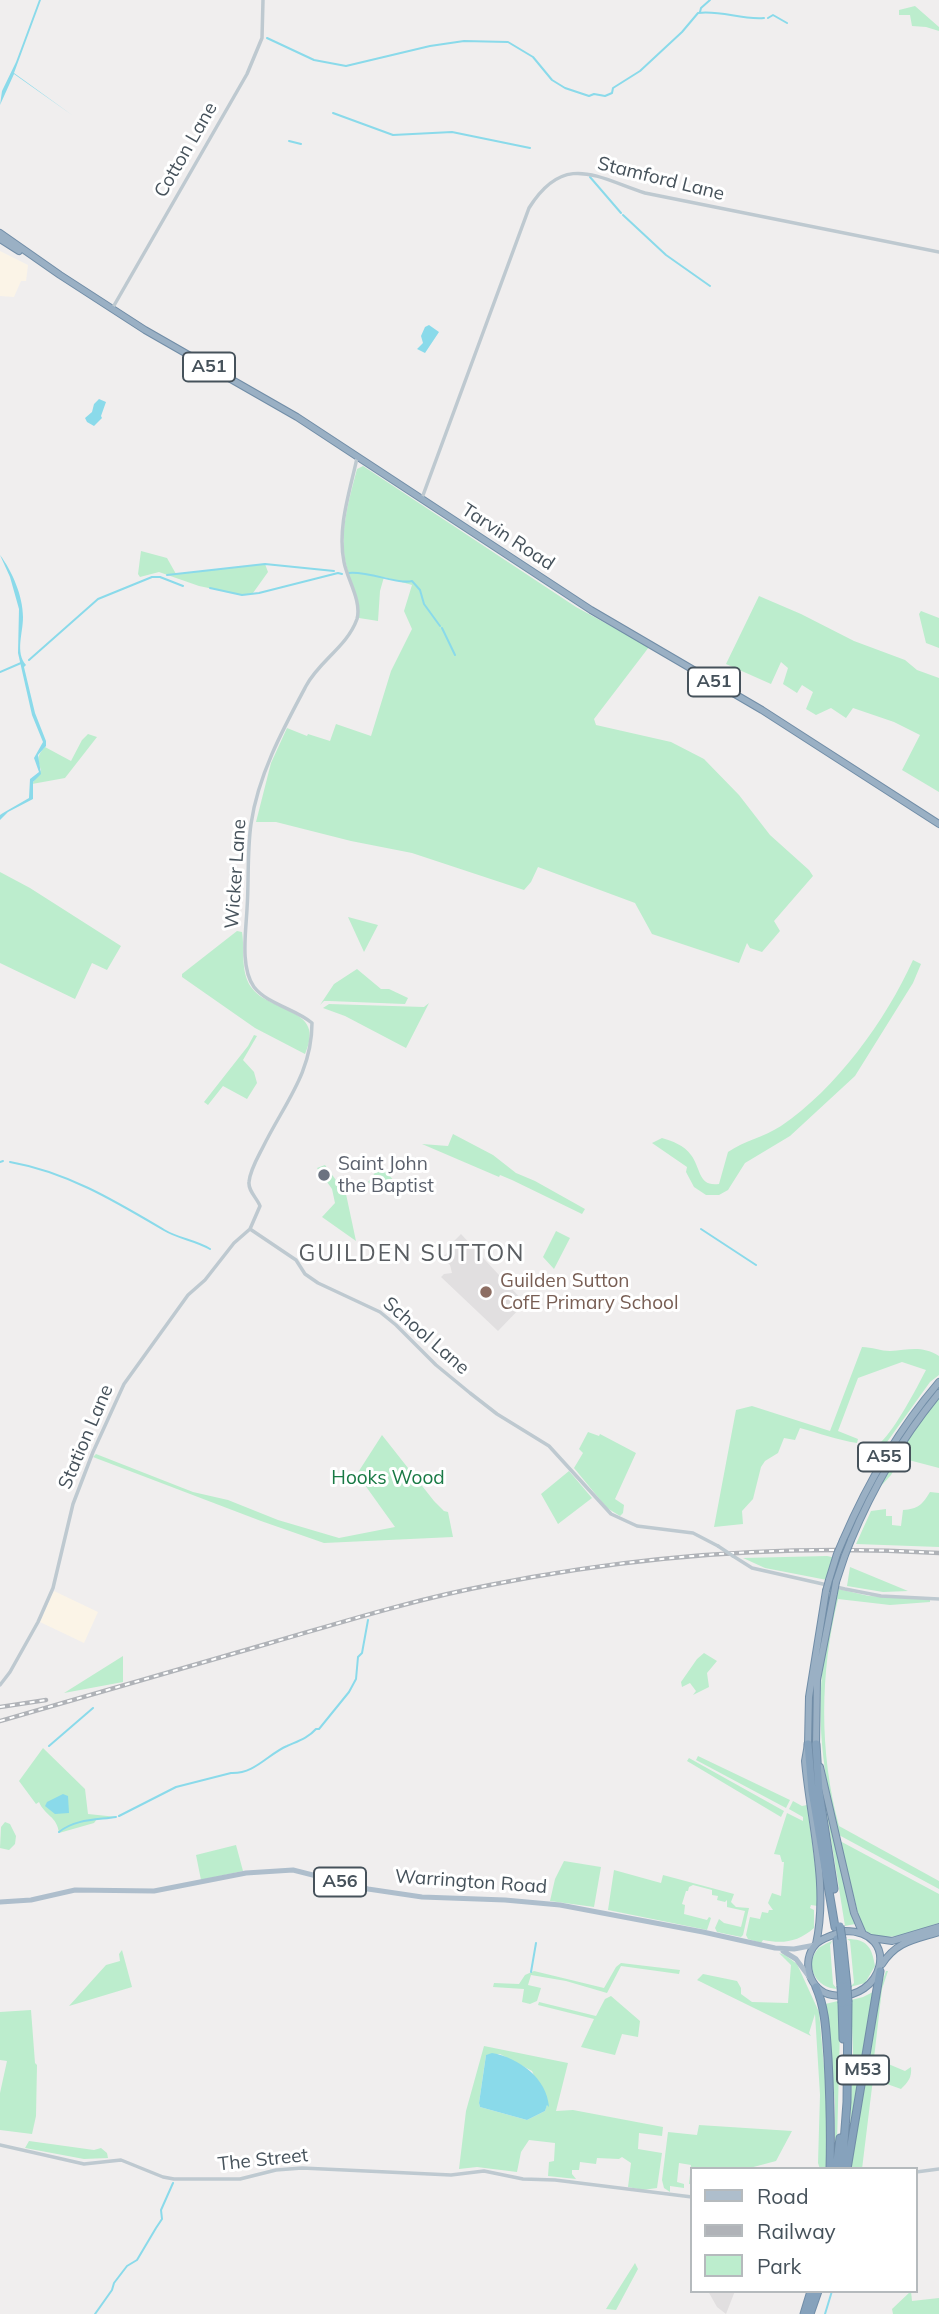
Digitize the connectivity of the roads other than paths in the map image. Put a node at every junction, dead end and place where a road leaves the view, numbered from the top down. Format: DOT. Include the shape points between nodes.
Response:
graph roads {
  1 [pos="263,0"];
  2 [pos="0,233"];
  3 [pos="0,239"];
  4 [pos="939,252"];
  5 [pos="60,275"];
  6 [pos="112,309"];
  7 [pos="357,458"];
  8 [pos="421,500"];
  9 [pos="939,824"];
  10 [pos="250,1228"];
  11 [pos="939,1382"];
  12 [pos="939,1393"];
  13 [pos="841,1554"];
  14 [pos="939,1599"];
  15 [pos="0,1685"];
  16 [pos="812,1744"];
  17 [pos="0,1902"];
  18 [pos="939,1927"];
  19 [pos="939,1932"];
  20 [pos="864,1935"];
  21 [pos="815,1945"];
  22 [pos="775,1948"];
  23 [pos="881,1968"];
  24 [pos="815,1985"];
  25 [pos="845,2003"];
  26 [pos="0,2145"];
  27 [pos="830,2167"];
  28 [pos="836,2167"];
  29 [pos="844,2167"];
  30 [pos="844,2167"];
  31 [pos="939,2169"];
  32 [pos="918,2172"];
  33 [pos="690,2197"];
  34 [pos="810,2293"];
  35 [pos="817,2293"];
  36 [pos="804,2314"];
  37 [pos="810,2314"];
  1 -- 6 [label="street, Cotton Lane" via="262,38 247,74"];
  2 -- 5 [label="highway, Tarvin Road / A51"];
  3 -- 5 [label="highway, Tarvin Road / A51"];
  4 -- 8 [label="street, Stamford Lane" via="645,193 600,176 559,177 529,208"];
  5 -- 6 [label="highway, Tarvin Road / A51"];
  6 -- 7 [label="highway, Tarvin Road / A51" via="297,417"];
  7 -- 8 [label="highway, Tarvin Road / A51"];
  7 -- 10 [label="street, Wicker Lane" via="342,533 344,563 358,617 336,652 306,684 269,760 251,821 248,972 256,990 312,1023 312,1034 306,1067 251,1176 249,1185 260,1206"];
  8 -- 9 [label="highway, Tarvin Road / A51"];
  10 -- 14 [label="street, School Lane, bridge" via="296,1260 318,1283 380,1312 470,1393 549,1446 601,1505 628,1524 693,1533 752,1567 796,1578 874,1595"];
  10 -- 15 [label="street, Station Lane" via="188,1295 124,1384 73,1504 53,1588"];
  11 -- 13 [label="highway, A55, bridge" via="887,1451 843,1540"];
  12 -- 13 [label="highway, A55, bridge" via="896,1450"];
  13 -- 16 [label="highway, A55, bridge" via="809,1697"];
  16 -- 20 [label="highway" via="854,1913"];
  16 -- 21 [label="highway" via="806,1771 819,1899"];
  16 -- 25 [label="highway, M53, bridge" via="812,1791 837,1926"];
  17 -- 22 [label="main road, Warrington Road / A56" via="75,1890 154,1891 246,1873 293,1870 413,1896 560,1905"];
  18 -- 20 [label="highway" via="888,1941"];
  19 -- 23 [label="highway" via="898,1946"];
  20 -- 21 [label="highway" via="845,1931"];
  20 -- 23 [label="highway" via="879,1948"];
  21 -- 22 [label="main road, Warrington Road / A56"];
  21 -- 24 [label="highway" via="808,1966"];
  22 -- 24 [label="main road, A56" via="796,1959"];
  23 -- 24 [label="highway" via="869,1985 852,1993 824,1993"];
  23 -- 29 [label="highway, M53"];
  24 -- 27 [label="highway, M53" via="825,2019"];
  25 -- 28 [label="highway, M53"];
  25 -- 30 [label="highway, M53"];
  26 -- 33 [label="street, The Street" via="84,2164 121,2160 174,2179 240,2179 302,2168 451,2175 484,2172"];
  31 -- 32 [label="street"];
  34 -- 36 [label="highway"];
  35 -- 37 [label="highway"];
}
